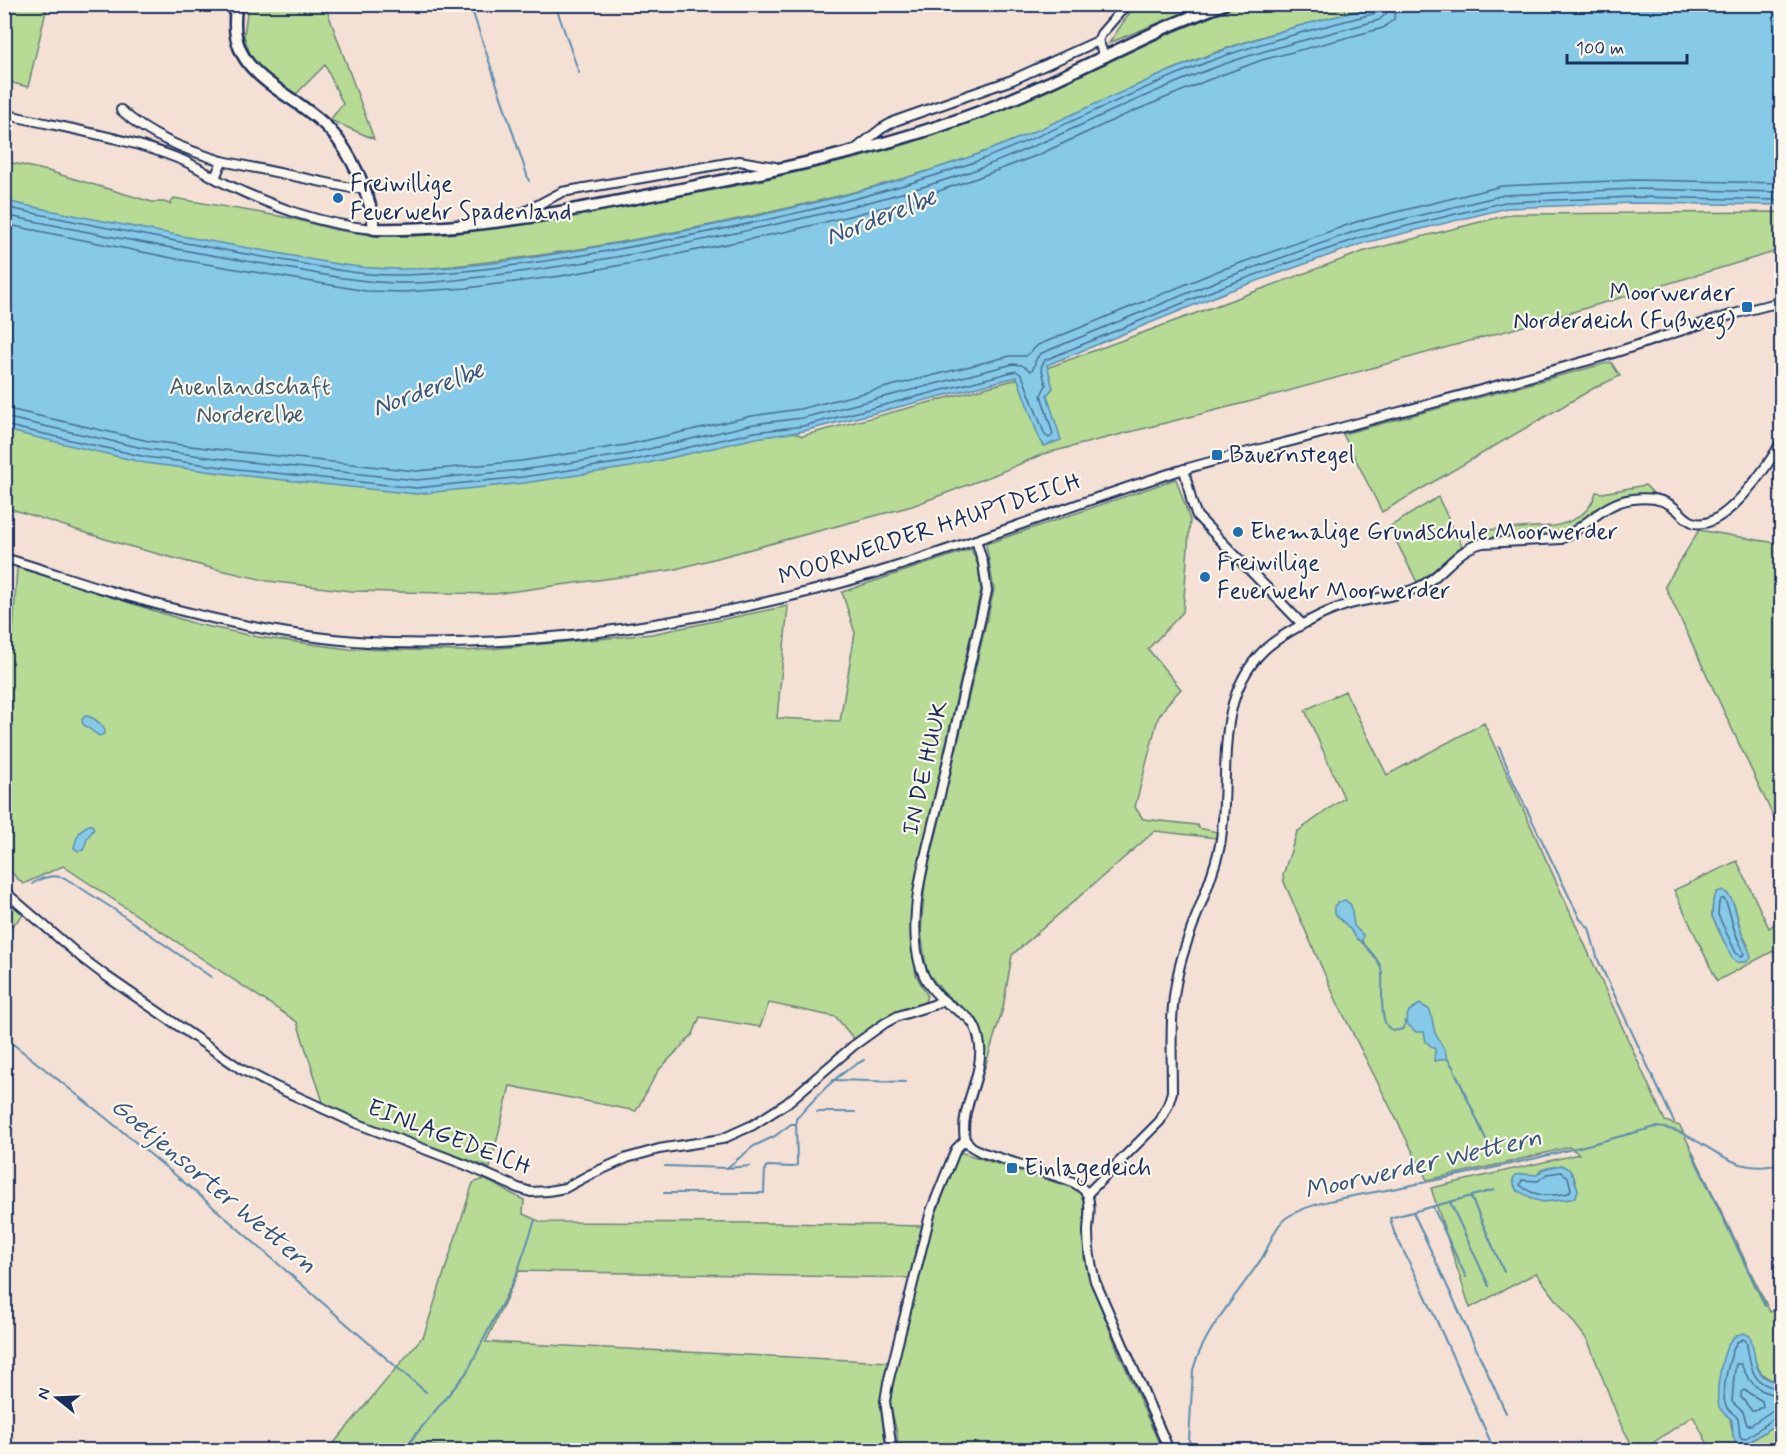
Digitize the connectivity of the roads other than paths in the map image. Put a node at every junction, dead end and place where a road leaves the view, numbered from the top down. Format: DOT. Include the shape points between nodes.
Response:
graph roads {
  1 [pos="237,4"];
  2 [pos="1126,4"];
  3 [pos="1224,4"];
  4 [pos="1098,41"];
  5 [pos="1105,57"];
  6 [pos="121,110"];
  7 [pos="4,114"];
  8 [pos="851,153"];
  9 [pos="222,161"];
  10 [pos="780,168"];
  11 [pos="215,178"];
  12 [pos="363,188"];
  13 [pos="505,221"];
  14 [pos="374,229"];
  15 [pos="1782,302"];
  16 [pos="1782,441"];
  17 [pos="1184,469"];
  18 [pos="976,540"];
  19 [pos="4,558"];
  20 [pos="1302,624"];
  21 [pos="4,891"];
  22 [pos="942,1000"];
  23 [pos="965,1140"];
  24 [pos="1086,1194"];
  25 [pos="892,1450"];
  26 [pos="1169,1450"];
  1 -- 12 [label="street" via="235,32 248,64 329,128 350,158"];
  2 -- 4 [label="street"];
  3 -- 5 [label="street"];
  4 -- 5 [label="street"];
  4 -- 8 [label="street" via="1012,80 895,121"];
  5 -- 8 [label="street" via="996,105"];
  6 -- 9 [label="street" via="155,135"];
  7 -- 11 [label="street" via="137,144 184,161"];
  8 -- 10 [label="street"];
  9 -- 11 [label="street"];
  9 -- 12 [label="street"];
  10 -- 13 [label="street"];
  10 -- 13 [label="street" via="739,161 562,192"];
  11 -- 14 [label="street" via="255,198 319,221"];
  12 -- 14 [label="street"];
  13 -- 14 [label="street" via="411,230"];
  15 -- 17 [label="street, MOORWERDER HAUPTDEICH" via="1729,315 1586,362"];
  16 -- 20 [label="street" via="1749,489 1713,520 1694,523 1662,501 1633,499 1614,503 1561,538 1473,545 1420,587 1338,608"];
  17 -- 18 [label="street, MOORWERDER HAUPTDEICH"];
  17 -- 20 [label="street" via="1197,516"];
  18 -- 19 [label="street, MOORWERDER HAUPTDEICH" via="873,574 769,602 660,623 553,636 431,642 305,636 229,622"];
  18 -- 22 [label="street, IN DE HUUK" via="987,591 917,907 920,966"];
  20 -- 24 [label="street" via="1265,649 1251,665 1230,709 1220,844 1177,976 1172,1092 1168,1105 1160,1121"];
  21 -- 22 [label="street, EINLAGEDEICH" via="82,958 241,1069 353,1122 531,1192 565,1188 658,1149 709,1142 744,1130 786,1104 885,1023"];
  22 -- 23 [label="street" via="972,1020 980,1048 963,1130"];
  23 -- 24 [label="street" via="981,1152 1068,1180"];
  23 -- 25 [label="street" via="956,1149 931,1211 891,1371 885,1401"];
  24 -- 26 [label="street" via="1089,1257 1095,1281"];
}
